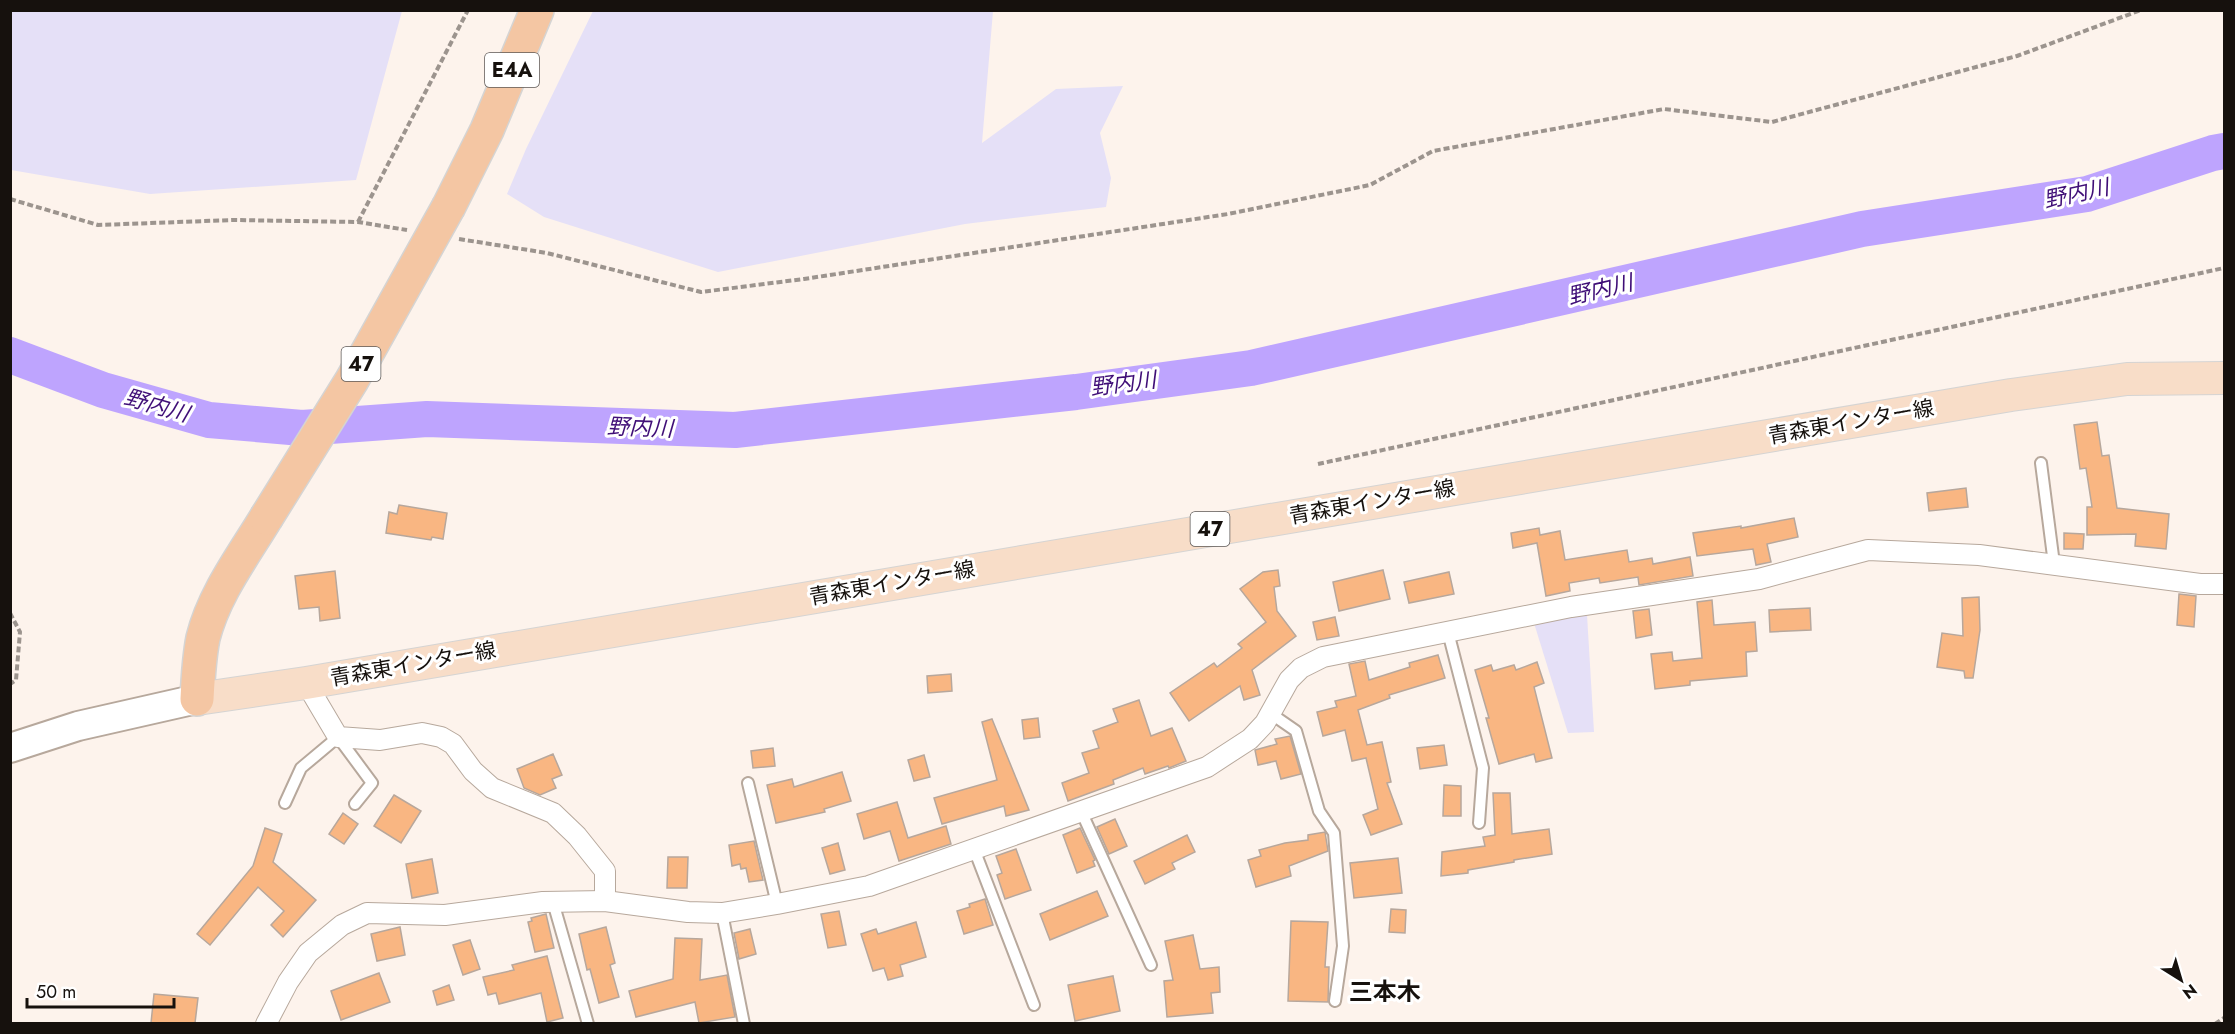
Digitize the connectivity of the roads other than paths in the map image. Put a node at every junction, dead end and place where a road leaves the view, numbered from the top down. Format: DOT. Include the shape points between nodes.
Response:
graph roads {
  1 [pos="537,10"];
  2 [pos="487,130"];
  3 [pos="2224,378"];
  4 [pos="2041,463"];
  5 [pos="2054,564"];
  6 [pos="2224,584"];
  7 [pos="1448,632"];
  8 [pos="306,682"];
  9 [pos="197,699"];
  10 [pos="1270,713"];
  11 [pos="338,737"];
  12 [pos="10,748"];
  13 [pos="748,783"];
  14 [pos="285,803"];
  15 [pos="355,804"];
  16 [pos="1081,811"];
  17 [pos="1479,823"];
  18 [pos="974,849"];
  19 [pos="605,901"];
  20 [pos="554,902"];
  21 [pos="777,904"];
  22 [pos="722,913"];
  23 [pos="1151,965"];
  24 [pos="1335,1001"];
  25 [pos="1034,1005"];
  26 [pos="266,1023"];
  27 [pos="588,1023"];
  28 [pos="744,1023"];
  1 -- 2 [label="highway, E4A"];
  2 -- 9 [label="highway, 47, bridge" via="450,222 224,586 208,622 200,654"];
  3 -- 8 [label="main road, 青森東インター線 / 47" via="2127,379 2011,395"];
  4 -- 5 [label="lane"];
  5 -- 6 [label="street"];
  5 -- 7 [label="street" via="1979,555 1868,550 1760,579 1571,607"];
  7 -- 10 [label="street" via="1323,657 1301,668 1289,680"];
  7 -- 17 [label="lane" via="1483,768"];
  8 -- 9 [label="main road, 青森東インター線 / 47"];
  8 -- 11 [label="street"];
  9 -- 12 [label="main road" via="78,726"];
  10 -- 16 [label="street" via="1250,739 1207,767"];
  10 -- 24 [label="lane" via="1296,731 1319,811 1334,833 1342,945"];
  11 -- 14 [label="lane" via="301,768"];
  11 -- 15 [label="lane" via="372,783"];
  11 -- 19 [label="street" via="380,740 422,733 453,744 492,788 553,813 577,836 605,871"];
  13 -- 21 [label="lane"];
  16 -- 18 [label="street"];
  16 -- 23 [label="lane"];
  18 -- 21 [label="street" via="869,886"];
  18 -- 25 [label="lane"];
  19 -- 20 [label="street"];
  19 -- 22 [label="street"];
  20 -- 26 [label="street" via="445,915 367,914 342,925 308,953"];
  20 -- 27 [label="lane"];
  21 -- 22 [label="street"];
  22 -- 28 [label="lane"];
}
